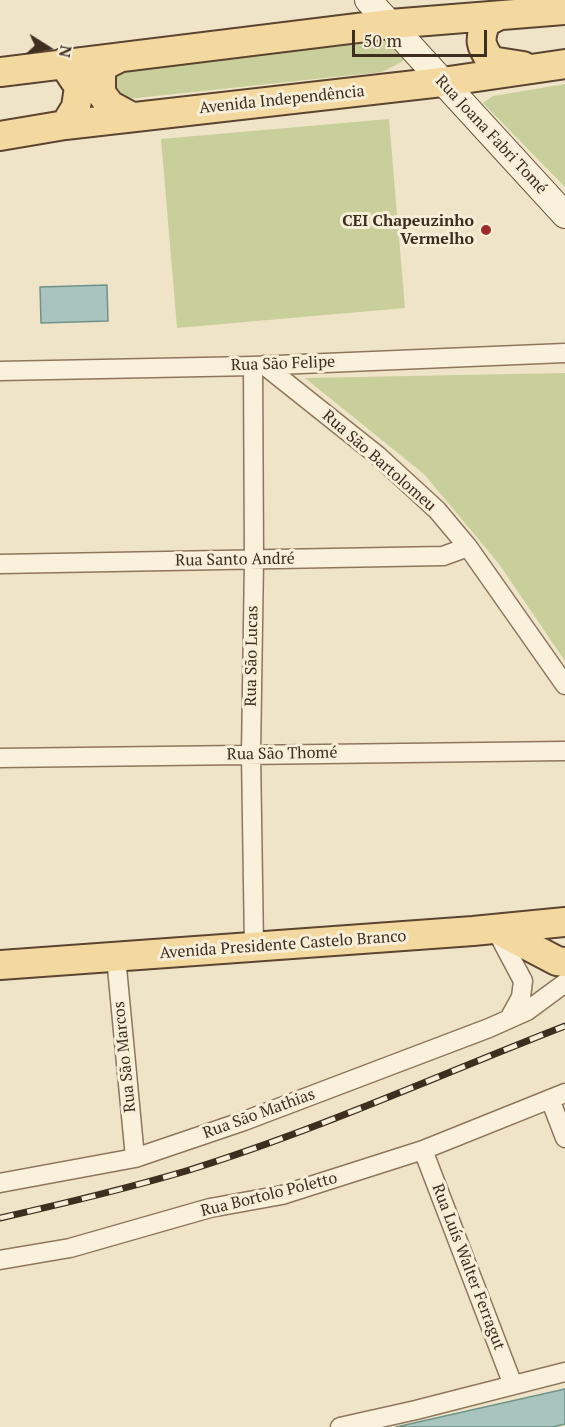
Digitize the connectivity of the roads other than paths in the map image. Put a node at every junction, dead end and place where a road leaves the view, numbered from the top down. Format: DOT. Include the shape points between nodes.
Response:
graph roads {
  1 [pos="368,0"];
  2 [pos="565,10"];
  3 [pos="498,16"];
  4 [pos="390,24"];
  5 [pos="121,57"];
  6 [pos="63,63"];
  7 [pos="565,64"];
  8 [pos="534,68"];
  9 [pos="0,72"];
  10 [pos="442,82"];
  11 [pos="132,117"];
  12 [pos="65,125"];
  13 [pos="0,136"];
  14 [pos="565,215"];
  15 [pos="565,353"];
  16 [pos="258,365"];
  17 [pos="0,371"];
  18 [pos="468,547"];
  19 [pos="254,560"];
  20 [pos="0,564"];
  21 [pos="565,685"];
  22 [pos="565,751"];
  23 [pos="251,754"];
  24 [pos="0,758"];
  25 [pos="565,922"];
  26 [pos="496,929"];
  27 [pos="254,947"];
  28 [pos="116,957"];
  29 [pos="565,962"];
  30 [pos="0,965"];
  31 [pos="565,983"];
  32 [pos="510,1017"];
  33 [pos="558,1096"];
  34 [pos="565,1138"];
  35 [pos="423,1150"];
  36 [pos="135,1158"];
  37 [pos="0,1183"];
  38 [pos="0,1260"];
  39 [pos="565,1372"];
  40 [pos="513,1385"];
  41 [pos="340,1427"];
  1 -- 4 [label="street, Rua Joana Fabri Tomé"];
  2 -- 3 [label="main road"];
  3 -- 4 [label="main road"];
  3 -- 8 [label="main road" via="486,22 481,47 491,61"];
  4 -- 5 [label="main road"];
  4 -- 10 [label="street, Rua Joana Fabri Tomé"];
  5 -- 6 [label="main road"];
  5 -- 11 [label="main road" via="105,65 100,73 101,93 110,105"];
  6 -- 9 [label="main road"];
  6 -- 12 [label="main road" via="80,87 76,108"];
  7 -- 8 [label="main road, Avenida Independência"];
  8 -- 10 [label="main road, Avenida Independência"];
  10 -- 11 [label="main road, Avenida Independência"];
  10 -- 14 [label="street, Rua Joana Fabri Tomé"];
  11 -- 12 [label="main road, Avenida Independência"];
  12 -- 13 [label="main road, Avenida Independência"];
  15 -- 16 [label="street, Rua São Felipe"];
  16 -- 17 [label="street, Rua São Felipe"];
  16 -- 18 [label="street, Rua São Bartolomeu" via="377,455 437,510"];
  16 -- 19 [label="street, Rua São Lucas"];
  18 -- 19 [label="street, Rua Santo André" via="443,556"];
  18 -- 21 [label="street, Rua São Bartolomeu"];
  19 -- 20 [label="street, Rua Santo André"];
  19 -- 23 [label="street, Rua São Lucas"];
  22 -- 23 [label="street, Rua São Thomé"];
  23 -- 24 [label="street, Rua São Thomé"];
  23 -- 27 [label="street, Rua São Lucas"];
  25 -- 26 [label="main road, Avenida Presidente Castelo Branco"];
  26 -- 27 [label="main road, Avenida Presidente Castelo Branco"];
  26 -- 29 [label="main road"];
  26 -- 32 [label="street" via="523,981 521,997"];
  27 -- 28 [label="main road, Avenida Presidente Castelo Branco"];
  28 -- 30 [label="main road, Avenida Presidente Castelo Branco"];
  28 -- 36 [label="street, Rua São Marcos"];
  31 -- 32 [label="street, Rua São Mathias" via="527,1011"];
  32 -- 36 [label="street, Rua São Mathias" via="244,1121"];
  33 -- 34 [label="street"];
  33 -- 35 [label="street, Rua Bortolo Poletto"];
  35 -- 38 [label="street, Rua Bortolo Poletto" via="282,1195 210,1208 70,1248"];
  35 -- 40 [label="street, Rua Luís Walter Ferragut"];
  36 -- 37 [label="street, Rua São Mathias"];
  39 -- 40 [label="street"];
  40 -- 41 [label="street"];
}
